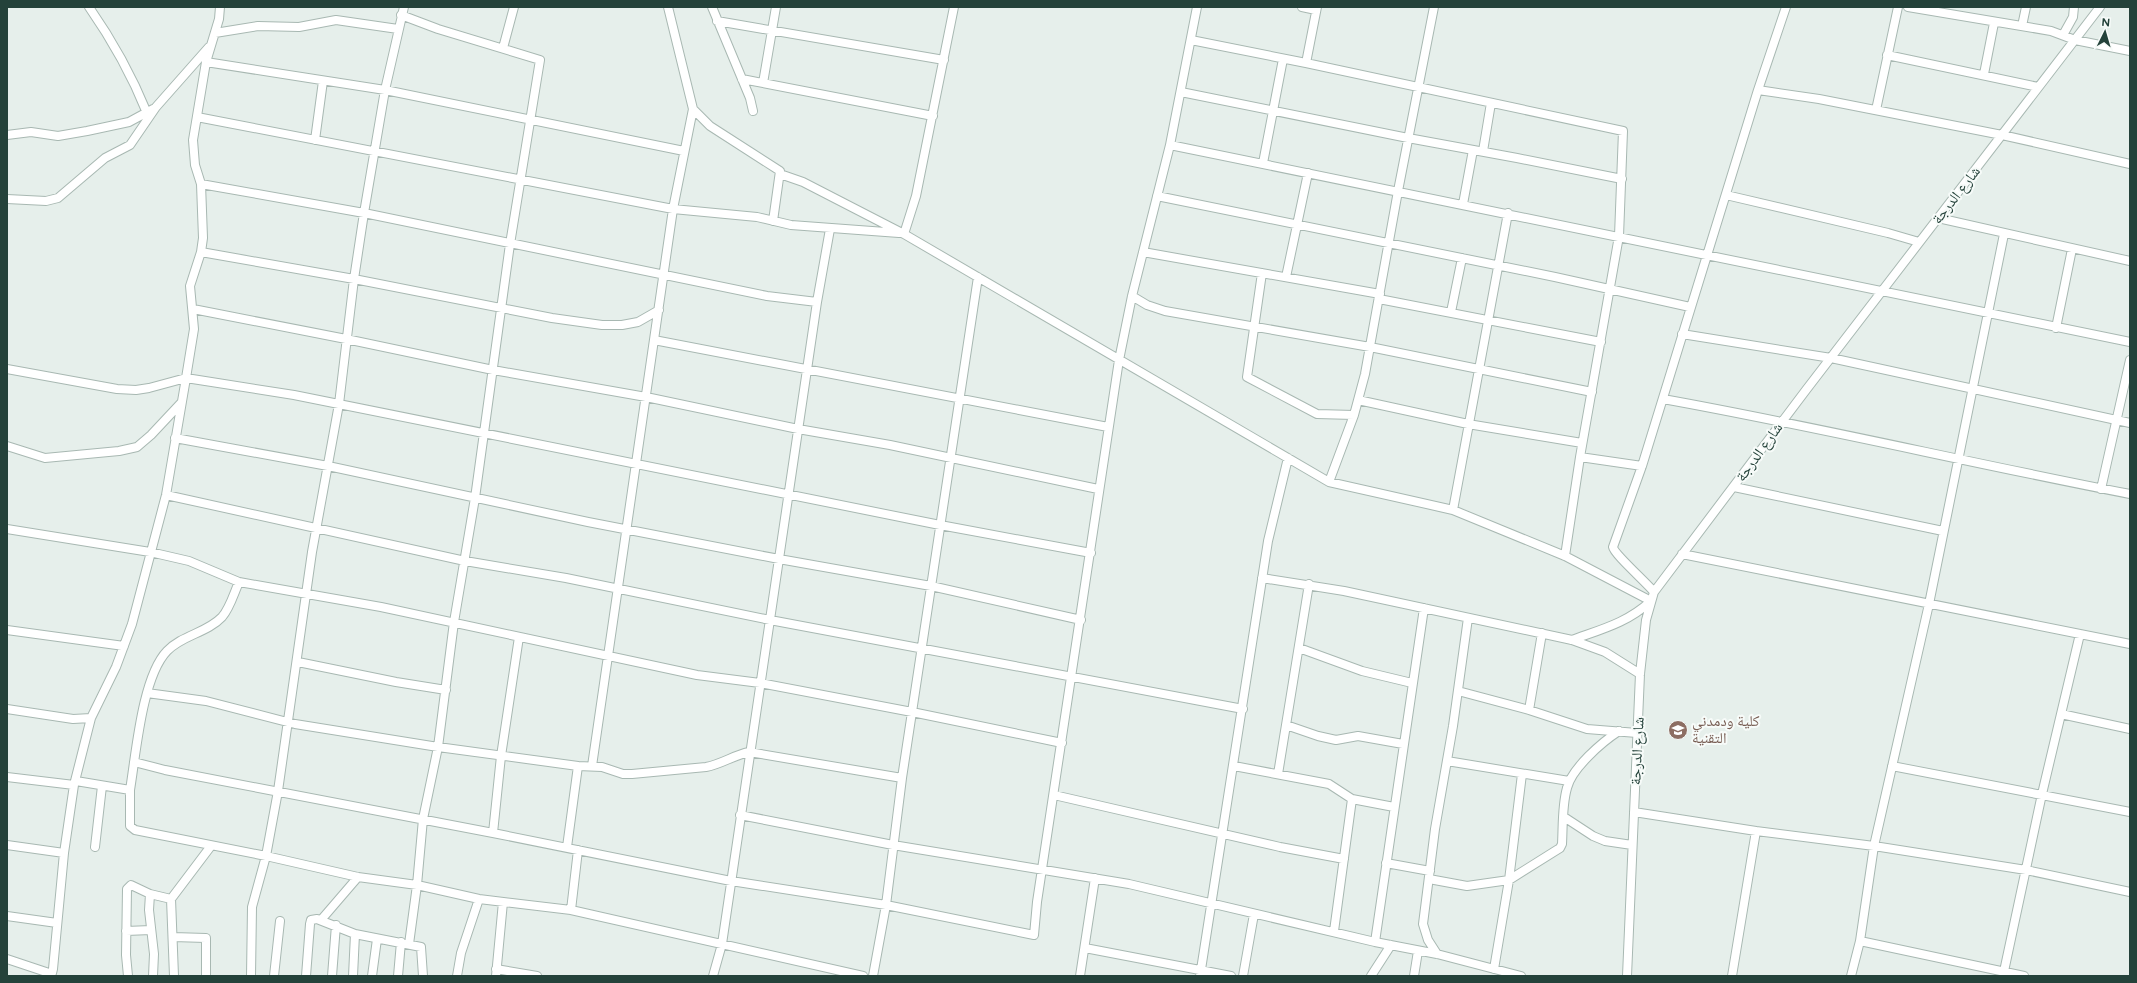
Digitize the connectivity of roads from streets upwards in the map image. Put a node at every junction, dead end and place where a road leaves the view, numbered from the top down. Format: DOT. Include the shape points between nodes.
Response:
graph roads {
  1 [pos="89,7"];
  2 [pos="220,7"];
  3 [pos="514,7"];
  4 [pos="668,7"];
  5 [pos="712,7"];
  6 [pos="776,7"];
  7 [pos="954,7"];
  8 [pos="1197,7"];
  9 [pos="1302,7"];
  10 [pos="1434,7"];
  11 [pos="1786,7"];
  12 [pos="1898,7"];
  13 [pos="1908,7"];
  14 [pos="2026,7"];
  15 [pos="2074,7"];
  16 [pos="2100,7"];
  17 [pos="1316,8"];
  18 [pos="402,11"];
  19 [pos="717,21"];
  20 [pos="1994,23"];
  21 [pos="2022,26"];
  22 [pos="398,29"];
  23 [pos="772,30"];
  24 [pos="215,32"];
  25 [pos="2063,35"];
  26 [pos="1191,40"];
  27 [pos="2075,40"];
  28 [pos="209,46"];
  29 [pos="503,48"];
  30 [pos="2130,51"];
  31 [pos="1887,55"];
  32 [pos="1283,58"];
  33 [pos="944,60"];
  34 [pos="206,62"];
  35 [pos="1306,63"];
  36 [pos="1984,74"];
  37 [pos="742,79"];
  38 [pos="323,81"];
  39 [pos="763,83"];
  40 [pos="1419,87"];
  41 [pos="2038,87"];
  42 [pos="385,90"];
  43 [pos="1758,90"];
  44 [pos="1181,92"];
  45 [pos="1491,103"];
  46 [pos="156,107"];
  47 [pos="693,109"];
  48 [pos="1272,110"];
  49 [pos="1876,110"];
  50 [pos="753,111"];
  51 [pos="147,113"];
  52 [pos="197,116"];
  53 [pos="932,116"];
  54 [pos="531,119"];
  55 [pos="7,135"];
  56 [pos="2002,135"];
  57 [pos="1408,138"];
  58 [pos="315,140"];
  59 [pos="1170,145"];
  60 [pos="1473,150"];
  61 [pos="684,151"];
  62 [pos="1483,151"];
  63 [pos="374,152"];
  64 [pos="1263,163"];
  65 [pos="2130,164"];
  66 [pos="1308,173"];
  67 [pos="780,174"];
  68 [pos="1622,179"];
  69 [pos="521,180"];
  70 [pos="201,184"];
  71 [pos="1398,190"];
  72 [pos="1726,195"];
  73 [pos="1157,196"];
  74 [pos="7,199"];
  75 [pos="1463,204"];
  76 [pos="673,209"];
  77 [pos="364,213"];
  78 [pos="1508,213"];
  79 [pos="1938,218"];
  80 [pos="773,221"];
  81 [pos="1297,225"];
  82 [pos="830,229"];
  83 [pos="904,234"];
  84 [pos="2004,234"];
  85 [pos="1619,236"];
  86 [pos="1389,242"];
  87 [pos="1919,242"];
  88 [pos="510,244"];
  89 [pos="2072,249"];
  90 [pos="201,252"];
  91 [pos="1143,252"];
  92 [pos="1707,254"];
  93 [pos="1462,258"];
  94 [pos="2130,261"];
  95 [pos="1497,265"];
  96 [pos="664,273"];
  97 [pos="1262,273"];
  98 [pos="978,277"];
  99 [pos="1286,277"];
  100 [pos="354,279"];
  101 [pos="1610,288"];
  102 [pos="1883,290"];
  103 [pos="1132,296"];
  104 [pos="1379,296"];
  105 [pos="817,302"];
  106 [pos="1690,307"];
  107 [pos="194,309"];
  108 [pos="501,309"];
  109 [pos="659,310"];
  110 [pos="1452,312"];
  111 [pos="1989,314"];
  112 [pos="1488,320"];
  113 [pos="1254,326"];
  114 [pos="2056,328"];
  115 [pos="1682,334"];
  116 [pos="346,339"];
  117 [pos="654,340"];
  118 [pos="1601,342"];
  119 [pos="2130,342"];
  120 [pos="1370,348"];
  121 [pos="1831,358"];
  122 [pos="1119,360"];
  123 [pos="2130,360"];
  124 [pos="7,369"];
  125 [pos="808,369"];
  126 [pos="493,370"];
  127 [pos="1478,370"];
  128 [pos="186,378"];
  129 [pos="1972,390"];
  130 [pos="1592,392"];
  131 [pos="646,397"];
  132 [pos="959,399"];
  133 [pos="1358,400"];
  134 [pos="1663,400"];
  135 [pos="182,403"];
  136 [pos="339,404"];
  137 [pos="1354,415"];
  138 [pos="2116,420"];
  139 [pos="1782,421"];
  140 [pos="2130,423"];
  141 [pos="1468,424"];
  142 [pos="1108,427"];
  143 [pos="798,429"];
  144 [pos="485,432"];
  145 [pos="175,438"];
  146 [pos="1582,443"];
  147 [pos="7,446"];
  148 [pos="1580,457"];
  149 [pos="950,458"];
  150 [pos="1288,458"];
  151 [pos="1958,460"];
  152 [pos="635,464"];
  153 [pos="328,466"];
  154 [pos="1642,466"];
  155 [pos="1329,482"];
  156 [pos="1734,487"];
  157 [pos="2101,488"];
  158 [pos="1098,489"];
  159 [pos="2130,494"];
  160 [pos="166,495"];
  161 [pos="788,495"];
  162 [pos="475,498"];
  163 [pos="1453,510"];
  164 [pos="940,525"];
  165 [pos="7,529"];
  166 [pos="316,529"];
  167 [pos="626,529"];
  168 [pos="1943,531"];
  169 [pos="150,552"];
  170 [pos="1091,553"];
  171 [pos="1682,554"];
  172 [pos="1565,556"];
  173 [pos="779,559"];
  174 [pos="465,561"];
  175 [pos="1262,578"];
  176 [pos="239,582"];
  177 [pos="1309,584"];
  178 [pos="931,586"];
  179 [pos="617,588"];
  180 [pos="1654,592"];
  181 [pos="306,594"];
  182 [pos="1650,601"];
  183 [pos="1929,604"];
  184 [pos="1424,608"];
  185 [pos="1468,618"];
  186 [pos="770,620"];
  187 [pos="1081,620"];
  188 [pos="454,622"];
  189 [pos="7,630"];
  190 [pos="1542,633"];
  191 [pos="2080,634"];
  192 [pos="519,637"];
  193 [pos="1572,640"];
  194 [pos="2130,644"];
  195 [pos="124,646"];
  196 [pos="922,648"];
  197 [pos="1299,648"];
  198 [pos="607,656"];
  199 [pos="298,662"];
  200 [pos="1640,674"];
  201 [pos="1072,677"];
  202 [pos="760,683"];
  203 [pos="1412,683"];
  204 [pos="446,690"];
  205 [pos="1458,691"];
  206 [pos="147,693"];
  207 [pos="7,709"];
  208 [pos="1243,709"];
  209 [pos="1529,710"];
  210 [pos="912,712"];
  211 [pos="2061,714"];
  212 [pos="91,718"];
  213 [pos="289,723"];
  214 [pos="1286,725"];
  215 [pos="2130,729"];
  216 [pos="1619,731"];
  217 [pos="1637,733"];
  218 [pos="1062,743"];
  219 [pos="1403,744"];
  220 [pos="438,747"];
  221 [pos="749,752"];
  222 [pos="501,756"];
  223 [pos="1447,761"];
  224 [pos="134,762"];
  225 [pos="578,766"];
  226 [pos="592,766"];
  227 [pos="1234,766"];
  228 [pos="1892,766"];
  229 [pos="1278,774"];
  230 [pos="1522,774"];
  231 [pos="7,777"];
  232 [pos="902,778"];
  233 [pos="1569,781"];
  234 [pos="75,783"];
  235 [pos="102,786"];
  236 [pos="130,790"];
  237 [pos="278,791"];
  238 [pos="2042,794"];
  239 [pos="1054,795"];
  240 [pos="1352,799"];
  241 [pos="1394,807"];
  242 [pos="1634,812"];
  243 [pos="2130,812"];
  244 [pos="740,815"];
  245 [pos="1564,817"];
  246 [pos="423,819"];
  247 [pos="1756,831"];
  248 [pos="493,833"];
  249 [pos="1223,833"];
  250 [pos="7,845"];
  251 [pos="893,845"];
  252 [pos="1632,845"];
  253 [pos="95,846"];
  254 [pos="211,846"];
  255 [pos="1874,846"];
  256 [pos="567,848"];
  257 [pos="578,850"];
  258 [pos="64,853"];
  259 [pos="266,856"];
  260 [pos="1344,859"];
  261 [pos="1386,862"];
  262 [pos="1042,869"];
  263 [pos="2026,870"];
  264 [pos="1429,875"];
  265 [pos="358,877"];
  266 [pos="1096,878"];
  267 [pos="1509,880"];
  268 [pos="731,881"];
  269 [pos="418,885"];
  270 [pos="2130,892"];
  271 [pos="150,894"];
  272 [pos="171,899"];
  273 [pos="479,899"];
  274 [pos="503,902"];
  275 [pos="1210,904"];
  276 [pos="886,905"];
  277 [pos="572,910"];
  278 [pos="1254,914"];
  279 [pos="7,916"];
  280 [pos="280,920"];
  281 [pos="321,920"];
  282 [pos="57,923"];
  283 [pos="336,925"];
  284 [pos="151,930"];
  285 [pos="126,931"];
  286 [pos="1334,932"];
  287 [pos="355,934"];
  288 [pos="173,937"];
  289 [pos="377,939"];
  290 [pos="1860,941"];
  291 [pos="1375,942"];
  292 [pos="405,943"];
  293 [pos="722,944"];
  294 [pos="1391,945"];
  295 [pos="1085,948"];
  296 [pos="1418,950"];
  297 [pos="1437,954"];
  298 [pos="7,959"];
  299 [pos="1494,969"];
  300 [pos="496,973"];
  301 [pos="1200,973"];
  302 [pos="2004,974"];
  303 [pos="128,976"];
  304 [pos="153,976"];
  305 [pos="174,976"];
  306 [pos="206,976"];
  307 [pos="251,976"];
  308 [pos="274,976"];
  309 [pos="306,976"];
  310 [pos="332,976"];
  311 [pos="353,976"];
  312 [pos="372,976"];
  313 [pos="398,976"];
  314 [pos="423,976"];
  315 [pos="457,976"];
  316 [pos="537,976"];
  317 [pos="713,976"];
  318 [pos="863,976"];
  319 [pos="873,976"];
  320 [pos="1080,976"];
  321 [pos="1230,976"];
  322 [pos="1243,976"];
  323 [pos="1371,976"];
  324 [pos="1414,976"];
  325 [pos="1521,976"];
  326 [pos="1627,976"];
  327 [pos="1732,976"];
  328 [pos="1851,976"];
  329 [pos="2024,976"];
  1 -- 51 [label="street" via="105,30 140,94"];
  2 -- 24 [label="street"];
  3 -- 29 [label="street"];
  4 -- 47 [label="street"];
  5 -- 19 [label="street"];
  6 -- 23 [label="street"];
  7 -- 33 [label="street"];
  8 -- 26 [label="street"];
  9 -- 17 [label="street"];
  10 -- 40 [label="street"];
  11 -- 43 [label="street"];
  12 -- 31 [label="street"];
  13 -- 20 [label="street"];
  14 -- 21 [label="street"];
  15 -- 25 [label="street" via="2073,16"];
  16 -- 27 [label="street, شارع الدرجة"];
  17 -- 35 [label="street"];
  18 -- 22 [label="street"];
  18 -- 29 [label="street" via="438,28"];
  19 -- 23 [label="street"];
  19 -- 37 [label="street"];
  20 -- 21 [label="street"];
  20 -- 36 [label="street"];
  21 -- 25 [label="street"];
  22 -- 24 [label="street" via="336,20 299,27 258,26"];
  22 -- 42 [label="street"];
  23 -- 33 [label="street"];
  23 -- 39 [label="street"];
  24 -- 28 [label="street"];
  25 -- 27 [label="street"];
  26 -- 32 [label="street"];
  26 -- 44 [label="street"];
  27 -- 30 [label="street"];
  27 -- 41 [label="street, شارع الدرجة"];
  28 -- 34 [label="street"];
  28 -- 46 [label="street"];
  29 -- 54 [label="street" via="540,60"];
  31 -- 36 [label="street"];
  31 -- 49 [label="street"];
  32 -- 35 [label="street"];
  32 -- 48 [label="street"];
  33 -- 53 [label="street"];
  34 -- 38 [label="street"];
  34 -- 52 [label="street"];
  35 -- 40 [label="street"];
  36 -- 41 [label="street"];
  37 -- 39 [label="street"];
  37 -- 50 [label="street"];
  38 -- 42 [label="street"];
  38 -- 58 [label="street"];
  39 -- 53 [label="street"];
  40 -- 45 [label="street"];
  40 -- 57 [label="street"];
  41 -- 56 [label="street, شارع الدرجة"];
  42 -- 54 [label="street" via="440,103"];
  42 -- 63 [label="street"];
  43 -- 49 [label="street"];
  43 -- 72 [label="street"];
  44 -- 48 [label="street"];
  44 -- 59 [label="street"];
  45 -- 62 [label="street"];
  45 -- 68 [label="street" via="1623,131"];
  46 -- 51 [label="street"];
  46 -- 74 [label="street" via="130,145 99,162 58,198 46,201"];
  47 -- 61 [label="street"];
  47 -- 67 [label="street" via="710,126 778,168"];
  48 -- 57 [label="street"];
  48 -- 64 [label="street"];
  49 -- 56 [label="street"];
  51 -- 55 [label="street" via="129,122 58,136 20,132"];
  52 -- 58 [label="street"];
  52 -- 70 [label="street" via="193,154"];
  53 -- 83 [label="street" via="916,196"];
  54 -- 61 [label="street"];
  54 -- 69 [label="street"];
  56 -- 65 [label="street"];
  56 -- 79 [label="street, شارع الدرجة"];
  57 -- 60 [label="street"];
  57 -- 71 [label="street"];
  58 -- 63 [label="street"];
  59 -- 64 [label="street"];
  59 -- 73 [label="street"];
  60 -- 62 [label="street"];
  60 -- 75 [label="street"];
  61 -- 76 [label="street"];
  62 -- 68 [label="street"];
  63 -- 69 [label="street"];
  63 -- 77 [label="street"];
  64 -- 66 [label="street"];
  66 -- 71 [label="street"];
  66 -- 81 [label="street"];
  67 -- 80 [label="street"];
  67 -- 83 [label="street" via="803,182"];
  68 -- 85 [label="street"];
  69 -- 76 [label="street"];
  69 -- 88 [label="street"];
  70 -- 77 [label="street"];
  70 -- 90 [label="street"];
  71 -- 75 [label="street"];
  71 -- 86 [label="street"];
  72 -- 87 [label="street"];
  72 -- 92 [label="street"];
  73 -- 81 [label="street"];
  73 -- 91 [label="street"];
  75 -- 78 [label="street"];
  76 -- 80 [label="street" via="757,217"];
  76 -- 96 [label="street"];
  77 -- 88 [label="street"];
  77 -- 100 [label="street"];
  78 -- 85 [label="street"];
  78 -- 95 [label="street"];
  79 -- 84 [label="street"];
  79 -- 87 [label="street, شارع الدرجة"];
  80 -- 82 [label="street"];
  81 -- 86 [label="street"];
  81 -- 99 [label="street"];
  82 -- 83 [label="street"];
  82 -- 105 [label="street"];
  83 -- 98 [label="street"];
  84 -- 89 [label="street"];
  84 -- 111 [label="street"];
  85 -- 92 [label="street"];
  85 -- 101 [label="street"];
  86 -- 93 [label="street"];
  86 -- 104 [label="street"];
  87 -- 102 [label="street, شارع الدرجة"];
  88 -- 96 [label="street"];
  88 -- 108 [label="street"];
  89 -- 94 [label="street"];
  89 -- 114 [label="street"];
  90 -- 100 [label="street"];
  90 -- 107 [label="street" via="190,286"];
  91 -- 97 [label="street"];
  91 -- 103 [label="street"];
  92 -- 102 [label="street"];
  92 -- 106 [label="street"];
  93 -- 95 [label="street"];
  93 -- 110 [label="street"];
  95 -- 101 [label="street"];
  95 -- 112 [label="street"];
  96 -- 105 [label="street" via="767,296"];
  96 -- 109 [label="street"];
  97 -- 99 [label="street"];
  97 -- 113 [label="street"];
  98 -- 122 [label="street"];
  98 -- 132 [label="street"];
  99 -- 104 [label="street"];
  100 -- 108 [label="street"];
  100 -- 116 [label="street"];
  101 -- 106 [label="street"];
  101 -- 118 [label="street"];
  102 -- 111 [label="street"];
  102 -- 121 [label="street, شارع الدرجة"];
  103 -- 113 [label="street" via="1165,311"];
  103 -- 122 [label="street"];
  104 -- 110 [label="street"];
  104 -- 120 [label="street"];
  105 -- 125 [label="street"];
  106 -- 115 [label="street"];
  107 -- 116 [label="street"];
  107 -- 128 [label="street" via="194,328"];
  108 -- 109 [label="street" via="602,325 638,322"];
  108 -- 126 [label="street"];
  109 -- 117 [label="street"];
  110 -- 112 [label="street"];
  111 -- 114 [label="street"];
  111 -- 129 [label="street"];
  112 -- 118 [label="street"];
  112 -- 127 [label="street"];
  113 -- 120 [label="street"];
  113 -- 137 [label="street" via="1246,374 1250,379 1317,414"];
  114 -- 119 [label="street"];
  115 -- 121 [label="street"];
  115 -- 134 [label="street"];
  116 -- 126 [label="street"];
  116 -- 136 [label="street"];
  117 -- 125 [label="street"];
  117 -- 131 [label="street"];
  118 -- 130 [label="street"];
  120 -- 127 [label="street"];
  120 -- 133 [label="street"];
  121 -- 129 [label="street"];
  121 -- 139 [label="street, شارع الدرجة"];
  122 -- 142 [label="street"];
  122 -- 150 [label="street"];
  123 -- 138 [label="street"];
  124 -- 128 [label="street" via="116,389 136,390"];
  125 -- 132 [label="street"];
  125 -- 143 [label="street"];
  126 -- 131 [label="street"];
  126 -- 144 [label="street"];
  127 -- 130 [label="street"];
  127 -- 141 [label="street"];
  128 -- 135 [label="street"];
  128 -- 136 [label="street"];
  129 -- 138 [label="street"];
  129 -- 151 [label="street"];
  130 -- 146 [label="street"];
  131 -- 143 [label="street"];
  131 -- 152 [label="street"];
  132 -- 142 [label="street"];
  132 -- 149 [label="street"];
  133 -- 137 [label="street"];
  133 -- 141 [label="street"];
  134 -- 139 [label="street"];
  134 -- 154 [label="street"];
  135 -- 145 [label="street"];
  135 -- 147 [label="street" via="137,447 45,458 32,456"];
  136 -- 144 [label="street"];
  136 -- 153 [label="street"];
  137 -- 155 [label="street"];
  138 -- 140 [label="street"];
  138 -- 157 [label="street"];
  139 -- 151 [label="street"];
  139 -- 156 [label="street, شارع الدرجة"];
  141 -- 146 [label="street"];
  141 -- 163 [label="street"];
  142 -- 158 [label="street"];
  143 -- 149 [label="street"];
  143 -- 161 [label="street"];
  144 -- 152 [label="street"];
  144 -- 162 [label="street"];
  145 -- 153 [label="street"];
  145 -- 160 [label="street"];
  146 -- 148 [label="street"];
  148 -- 154 [label="street"];
  148 -- 172 [label="street"];
  149 -- 158 [label="street"];
  149 -- 164 [label="street"];
  150 -- 155 [label="street"];
  150 -- 175 [label="street" via="1277,498"];
  151 -- 157 [label="street"];
  151 -- 168 [label="street"];
  152 -- 161 [label="street"];
  152 -- 167 [label="street"];
  153 -- 162 [label="street"];
  153 -- 166 [label="street"];
  154 -- 180 [label="street" via="1613,547 1616,554 1642,577"];
  155 -- 163 [label="street"];
  156 -- 168 [label="street"];
  156 -- 171 [label="street, شارع الدرجة"];
  157 -- 159 [label="street"];
  158 -- 170 [label="street"];
  160 -- 166 [label="street"];
  160 -- 169 [label="street"];
  161 -- 164 [label="street"];
  161 -- 173 [label="street"];
  162 -- 167 [label="street"];
  162 -- 174 [label="street"];
  163 -- 172 [label="street"];
  164 -- 170 [label="street"];
  164 -- 178 [label="street"];
  165 -- 169 [label="street"];
  166 -- 174 [label="street"];
  166 -- 181 [label="street"];
  167 -- 173 [label="street"];
  167 -- 179 [label="street"];
  168 -- 183 [label="street"];
  169 -- 176 [label="street" via="189,561"];
  169 -- 195 [label="street"];
  170 -- 187 [label="street"];
  171 -- 180 [label="street, شارع الدرجة"];
  171 -- 183 [label="street"];
  172 -- 182 [label="street"];
  173 -- 178 [label="street"];
  173 -- 186 [label="street"];
  174 -- 179 [label="street"];
  174 -- 188 [label="street"];
  175 -- 177 [label="street"];
  175 -- 208 [label="street"];
  176 -- 181 [label="street"];
  176 -- 206 [label="street" via="222,617 168,651 159,663"];
  177 -- 184 [label="street"];
  177 -- 197 [label="street"];
  178 -- 187 [label="street"];
  178 -- 196 [label="street"];
  179 -- 186 [label="street"];
  179 -- 198 [label="street"];
  180 -- 182 [label="street, شارع الدرجة"];
  181 -- 188 [label="street"];
  181 -- 199 [label="street"];
  182 -- 193 [label="street" via="1637,614 1621,623"];
  182 -- 200 [label="street, شارع الدرجة"];
  183 -- 191 [label="street"];
  183 -- 228 [label="street"];
  184 -- 185 [label="street"];
  184 -- 203 [label="street"];
  185 -- 190 [label="street"];
  185 -- 205 [label="street"];
  186 -- 196 [label="street"];
  186 -- 202 [label="street"];
  187 -- 201 [label="street"];
  188 -- 192 [label="street"];
  188 -- 204 [label="street"];
  189 -- 195 [label="street"];
  190 -- 193 [label="street"];
  190 -- 209 [label="street"];
  191 -- 194 [label="street"];
  191 -- 211 [label="street"];
  192 -- 198 [label="street"];
  192 -- 222 [label="street"];
  193 -- 200 [label="street" via="1605,652"];
  195 -- 212 [label="street"];
  196 -- 201 [label="street"];
  196 -- 210 [label="street"];
  197 -- 203 [label="street" via="1362,671"];
  197 -- 214 [label="street"];
  198 -- 202 [label="street" via="697,675"];
  198 -- 226 [label="street"];
  199 -- 204 [label="street"];
  199 -- 213 [label="street"];
  200 -- 217 [label="street, شارع الدرجة"];
  201 -- 208 [label="street"];
  201 -- 218 [label="street"];
  202 -- 210 [label="street"];
  202 -- 221 [label="street"];
  203 -- 219 [label="street"];
  204 -- 220 [label="street"];
  205 -- 209 [label="street"];
  205 -- 223 [label="street"];
  206 -- 213 [label="street" via="206,701"];
  206 -- 224 [label="street"];
  207 -- 212 [label="street" via="73,719"];
  208 -- 227 [label="street"];
  209 -- 216 [label="street" via="1587,728"];
  210 -- 218 [label="street"];
  210 -- 232 [label="street"];
  211 -- 215 [label="street"];
  211 -- 238 [label="street"];
  212 -- 234 [label="street"];
  213 -- 220 [label="street"];
  213 -- 237 [label="street"];
  214 -- 219 [label="street" via="1336,740 1358,736"];
  214 -- 229 [label="street"];
  216 -- 217 [label="street"];
  216 -- 233 [label="street" via="1596,748"];
  217 -- 242 [label="street, شارع الدرجة"];
  218 -- 239 [label="street"];
  219 -- 241 [label="street"];
  220 -- 222 [label="street"];
  220 -- 246 [label="street"];
  221 -- 226 [label="street" via="706,767 640,774 623,774"];
  221 -- 232 [label="street"];
  221 -- 244 [label="street"];
  222 -- 225 [label="street"];
  222 -- 248 [label="street"];
  223 -- 230 [label="street"];
  223 -- 264 [label="street"];
  224 -- 236 [label="street"];
  224 -- 237 [label="street"];
  225 -- 226 [label="street"];
  225 -- 256 [label="street"];
  227 -- 229 [label="street"];
  227 -- 249 [label="street"];
  228 -- 238 [label="street"];
  228 -- 255 [label="street"];
  229 -- 240 [label="street" via="1329,784"];
  230 -- 233 [label="street"];
  230 -- 267 [label="street"];
  231 -- 234 [label="street"];
  232 -- 251 [label="street"];
  233 -- 245 [label="street"];
  234 -- 235 [label="street"];
  234 -- 258 [label="street"];
  235 -- 236 [label="street"];
  235 -- 253 [label="street"];
  236 -- 254 [label="street" via="131,829"];
  237 -- 246 [label="street"];
  237 -- 259 [label="street"];
  238 -- 243 [label="street"];
  238 -- 263 [label="street"];
  239 -- 249 [label="street"];
  239 -- 262 [label="street"];
  240 -- 241 [label="street"];
  240 -- 260 [label="street"];
  241 -- 261 [label="street"];
  242 -- 247 [label="street"];
  242 -- 252 [label="street, شارع الدرجة"];
  244 -- 251 [label="street"];
  244 -- 268 [label="street"];
  245 -- 252 [label="street" via="1605,841"];
  245 -- 267 [label="street" via="1561,846"];
  246 -- 248 [label="street"];
  246 -- 269 [label="street"];
  247 -- 255 [label="street"];
  247 -- 327 [label="street"];
  248 -- 256 [label="street"];
  249 -- 260 [label="street"];
  249 -- 275 [label="street"];
  250 -- 258 [label="street"];
  251 -- 262 [label="street"];
  251 -- 276 [label="street"];
  252 -- 326 [label="street, شارع الدرجة"];
  254 -- 259 [label="street"];
  254 -- 272 [label="street"];
  255 -- 263 [label="street"];
  255 -- 290 [label="street"];
  256 -- 257 [label="street"];
  257 -- 268 [label="street"];
  257 -- 277 [label="street"];
  258 -- 282 [label="street"];
  259 -- 265 [label="street"];
  259 -- 307 [label="street" via="251,914"];
  260 -- 286 [label="street"];
  261 -- 264 [label="street"];
  261 -- 291 [label="street"];
  262 -- 266 [label="street"];
  262 -- 276 [label="street" via="1034,935"];
  263 -- 270 [label="street"];
  263 -- 302 [label="street"];
  264 -- 267 [label="street" via="1466,886"];
  264 -- 297 [label="street" via="1424,924 1428,940"];
  265 -- 269 [label="street"];
  265 -- 281 [label="street"];
  266 -- 275 [label="street"];
  266 -- 295 [label="street"];
  267 -- 299 [label="street"];
  268 -- 276 [label="street"];
  268 -- 293 [label="street"];
  269 -- 273 [label="street"];
  269 -- 292 [label="street"];
  271 -- 272 [label="street"];
  271 -- 284 [label="street"];
  271 -- 285 [label="street" via="131,885 127,889"];
  272 -- 288 [label="street"];
  273 -- 274 [label="street"];
  273 -- 315 [label="street" via="461,953"];
  274 -- 277 [label="street"];
  274 -- 300 [label="street"];
  275 -- 278 [label="street"];
  275 -- 301 [label="street"];
  276 -- 319 [label="street"];
  277 -- 293 [label="street"];
  278 -- 286 [label="street"];
  278 -- 322 [label="street"];
  279 -- 282 [label="street"];
  280 -- 308 [label="street"];
  281 -- 283 [label="street"];
  281 -- 309 [label="street" via="312,920"];
  282 -- 298 [label="street" via="52,972"];
  283 -- 287 [label="street"];
  283 -- 310 [label="street"];
  284 -- 285 [label="street"];
  284 -- 304 [label="street"];
  285 -- 303 [label="street"];
  286 -- 291 [label="street"];
  287 -- 289 [label="street"];
  287 -- 311 [label="street"];
  288 -- 305 [label="street"];
  288 -- 306 [label="street" via="206,938"];
  289 -- 292 [label="street"];
  289 -- 312 [label="street"];
  290 -- 302 [label="street"];
  290 -- 328 [label="street"];
  291 -- 294 [label="street"];
  292 -- 313 [label="street"];
  292 -- 314 [label="street" via="422,947"];
  293 -- 317 [label="street"];
  293 -- 318 [label="street"];
  294 -- 296 [label="street"];
  294 -- 323 [label="street"];
  295 -- 301 [label="street"];
  295 -- 320 [label="street"];
  296 -- 297 [label="street"];
  296 -- 324 [label="street"];
  297 -- 299 [label="street"];
  299 -- 325 [label="street"];
  300 -- 316 [label="street"];
  301 -- 321 [label="street"];
  302 -- 329 [label="street"];
}
